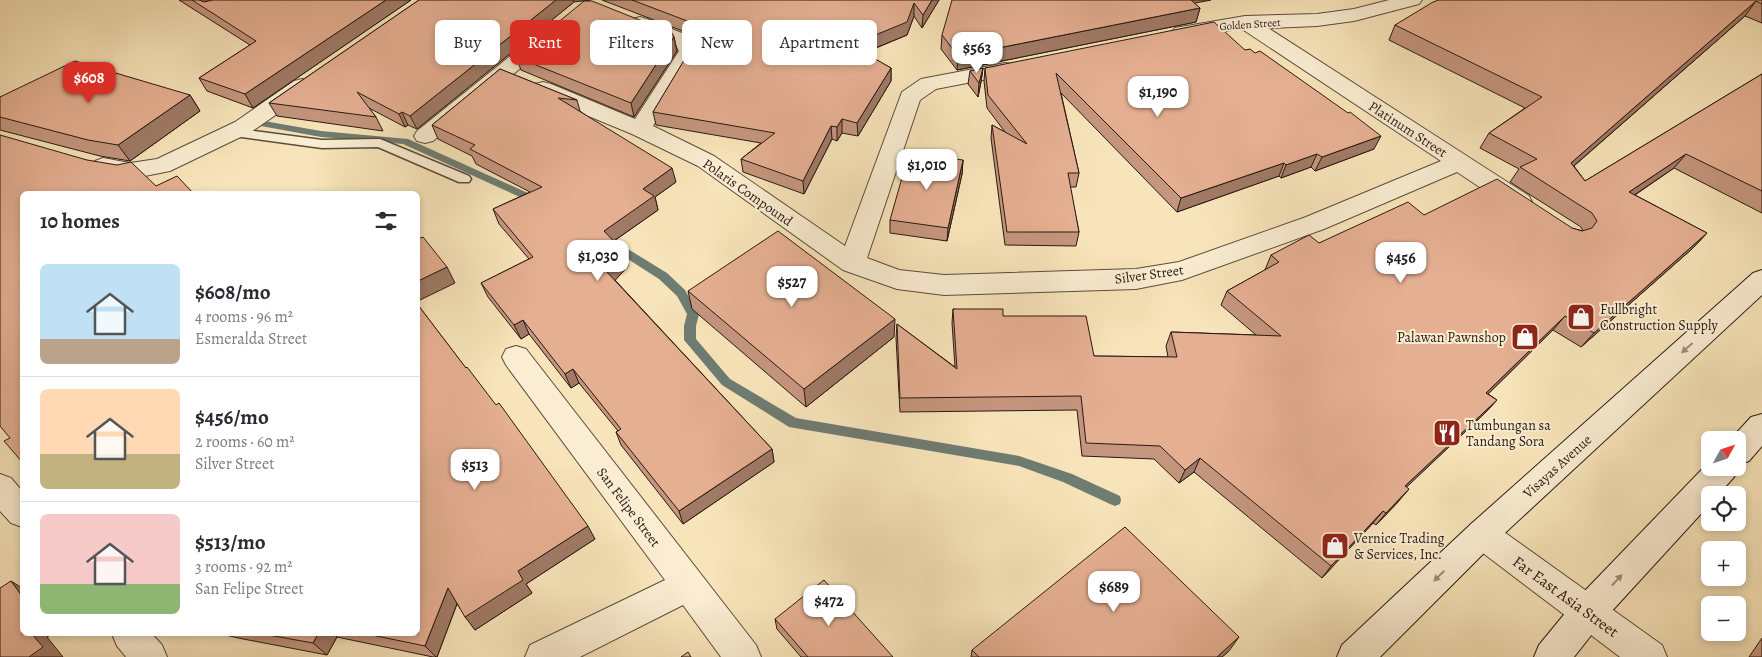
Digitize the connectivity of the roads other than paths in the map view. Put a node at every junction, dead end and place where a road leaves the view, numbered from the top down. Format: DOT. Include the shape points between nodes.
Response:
graph roads {
  1 [pos="1412,0"];
  2 [pos="625,17"];
  3 [pos="1246,22"];
  4 [pos="1165,36"];
  5 [pos="512,65"];
  6 [pos="1021,65"];
  7 [pos="503,73"];
  8 [pos="315,77"];
  9 [pos="237,129"];
  10 [pos="640,129"];
  11 [pos="426,136"];
  12 [pos="82,161"];
  13 [pos="1460,162"];
  14 [pos="464,179"];
  15 [pos="1539,214"];
  16 [pos="852,263"];
  17 [pos="1762,280"];
  18 [pos="516,357"];
  19 [pos="1762,426"];
  20 [pos="1746,443"];
  21 [pos="1716,476"];
  22 [pos="0,488"];
  23 [pos="20,511"];
  24 [pos="1482,534"];
  25 [pos="688,586"];
  26 [pos="1588,612"];
  27 [pos="131,636"];
  28 [pos="149,657"];
  29 [pos="543,657"];
  30 [pos="743,657"];
  31 [pos="1356,657"];
  32 [pos="1552,657"];
  33 [pos="1649,657"];
  1 -- 3 [label="street, Golden Street" via="1354,15 1317,20"];
  2 -- 10 [label="street" via="685,41 689,51"];
  3 -- 4 [label="street, Golden Street"];
  3 -- 13 [label="street, Platinum Street"];
  5 -- 7 [label="street"];
  6 -- 16 [label="street" via="929,84 910,97"];
  7 -- 10 [label="street, Polaris Compound"];
  7 -- 11 [label="street"];
  8 -- 9 [label="street"];
  9 -- 12 [label="street" via="162,166 130,171"];
  9 -- 14 [label="lane" via="322,144 380,143"];
  10 -- 16 [label="street, Polaris Compound" via="706,161"];
  13 -- 15 [label="street, Platinum Street"];
  13 -- 16 [label="street, Silver Street" via="1316,224 1182,272 1136,279 944,285 898,279"];
  17 -- 24 [label="street, Visayas Avenue, one-way"];
  18 -- 25 [label="street, San Felipe Street"];
  19 -- 20 [label="street"];
  26 -- 21 [label="street, one-way"];
  22 -- 23 [label="street"];
  24 -- 26 [label="street, Far East Asia Street"];
  24 -- 31 [label="street, Visayas Avenue, one-way"];
  25 -- 29 [label="street"];
  25 -- 30 [label="street, San Felipe Street"];
  26 -- 32 [label="street"];
  26 -- 33 [label="street, Far East Asia Street"];
  27 -- 28 [label="street"];
}
